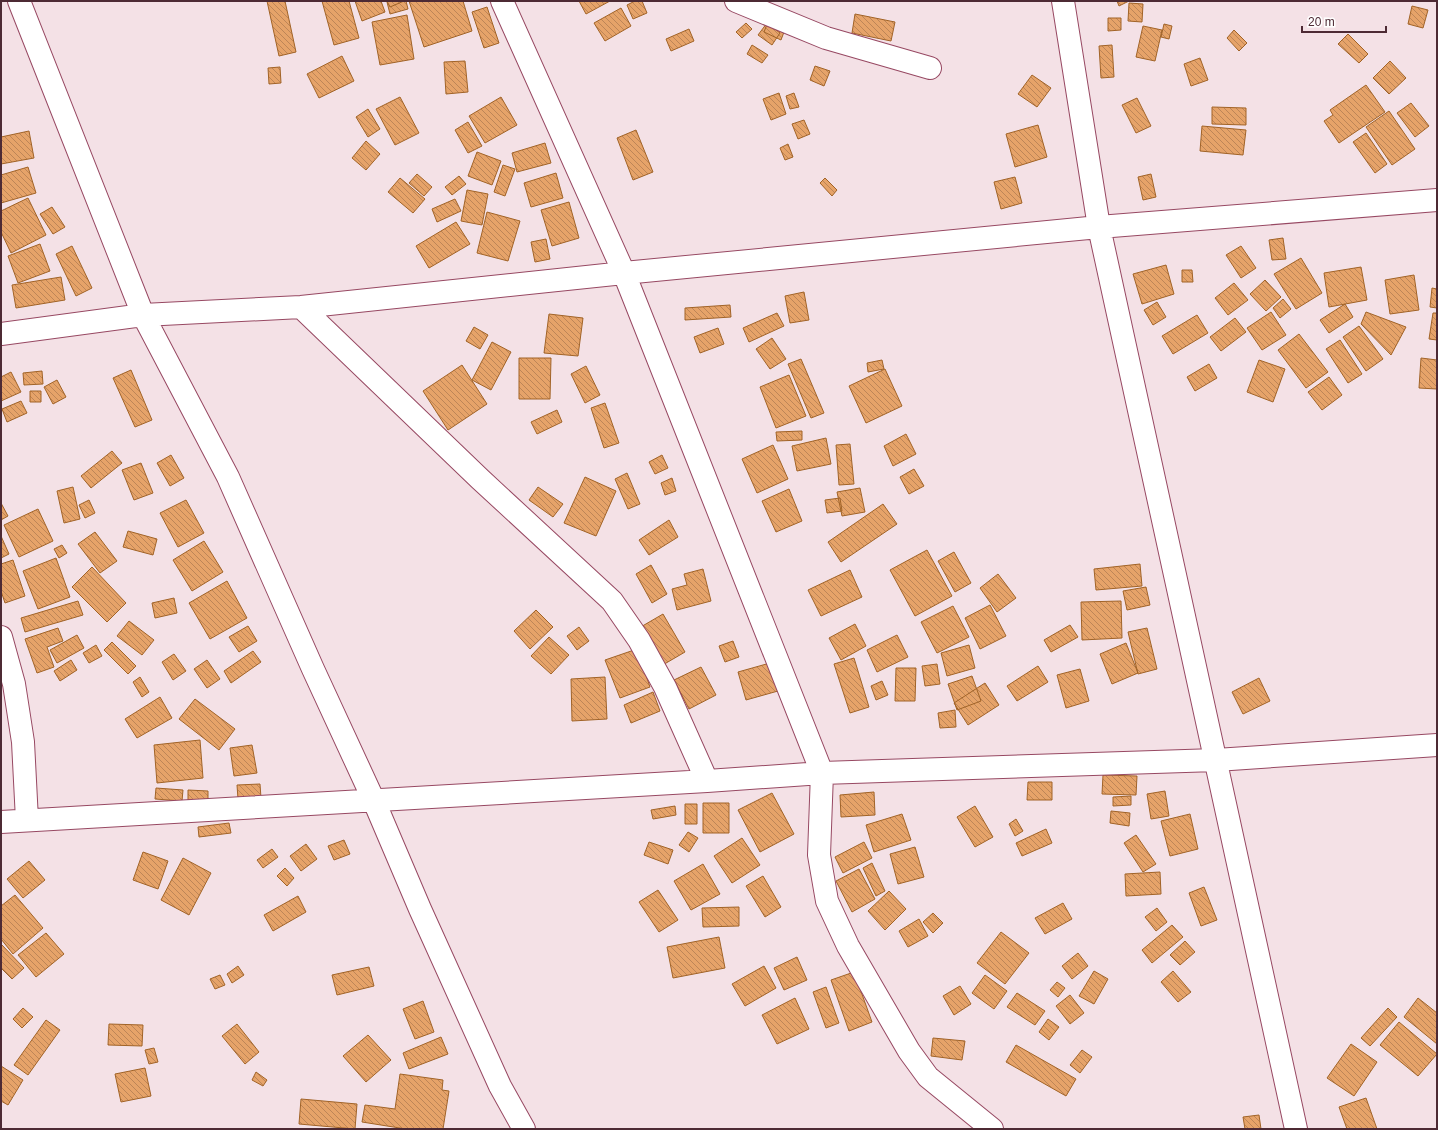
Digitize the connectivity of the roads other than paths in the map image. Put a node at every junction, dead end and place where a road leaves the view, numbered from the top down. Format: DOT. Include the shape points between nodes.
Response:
graph roads {
  1 [pos="19,1"];
  2 [pos="502,1"];
  3 [pos="736,1"];
  4 [pos="1063,1"];
  5 [pos="930,68"];
  6 [pos="1437,200"];
  7 [pos="1099,227"];
  8 [pos="624,273"];
  9 [pos="301,307"];
  10 [pos="143,315"];
  11 [pos="1,334"];
  12 [pos="1,637"];
  13 [pos="1437,745"];
  14 [pos="1216,760"];
  15 [pos="822,772"];
  16 [pos="707,781"];
  17 [pos="374,800"];
  18 [pos="27,820"];
  19 [pos="1,822"];
  20 [pos="524,1129"];
  21 [pos="992,1129"];
  22 [pos="1296,1129"];
  1 -- 10 [label="street"];
  2 -- 8 [label="street"];
  3 -- 5 [label="street" via="826,38"];
  4 -- 7 [label="street"];
  6 -- 7 [label="street"];
  7 -- 8 [label="street"];
  7 -- 14 [label="street"];
  8 -- 9 [label="street"];
  8 -- 15 [label="street"];
  9 -- 10 [label="street"];
  9 -- 16 [label="street" via="480,479 612,601 639,640 665,688"];
  10 -- 11 [label="street"];
  10 -- 17 [label="street" via="228,477"];
  12 -- 18 [label="street" via="14,684 23,742"];
  13 -- 14 [label="street"];
  14 -- 15 [label="street"];
  14 -- 22 [label="street"];
  15 -- 16 [label="street"];
  15 -- 21 [label="street" via="819,855 827,901 848,946 909,1051 928,1077"];
  16 -- 17 [label="street"];
  17 -- 18 [label="street"];
  17 -- 20 [label="street" via="500,1086"];
  18 -- 19 [label="street"];
}
